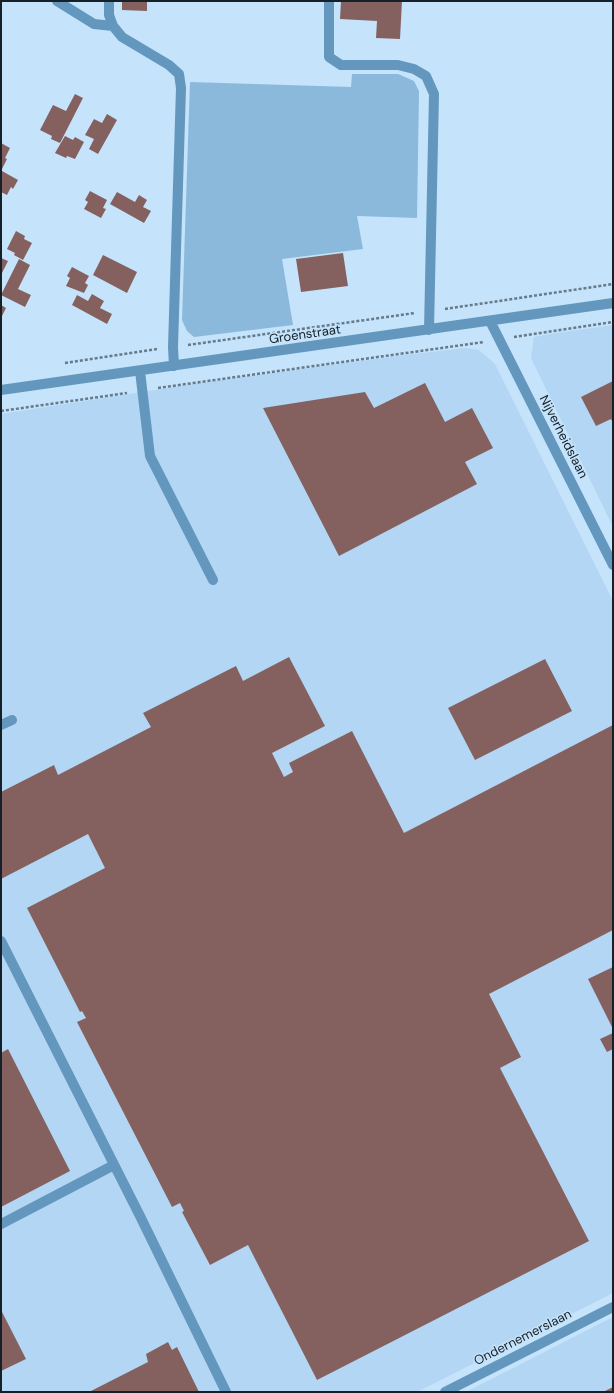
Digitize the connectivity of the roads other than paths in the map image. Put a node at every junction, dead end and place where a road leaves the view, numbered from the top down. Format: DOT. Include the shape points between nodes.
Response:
graph roads {
  1 [pos="57,1"];
  2 [pos="109,1"];
  3 [pos="329,1"];
  4 [pos="112,26"];
  5 [pos="613,303"];
  6 [pos="490,321"];
  7 [pos="429,330"];
  8 [pos="174,366"];
  9 [pos="140,371"];
  10 [pos="1,390"];
  11 [pos="613,565"];
  12 [pos="213,580"];
  13 [pos="12,720"];
  14 [pos="1,725"];
  15 [pos="1,941"];
  16 [pos="114,1165"];
  17 [pos="1,1224"];
  18 [pos="613,1307"];
  19 [pos="226,1392"];
  20 [pos="445,1392"];
  1 -- 4 [label="street" via="94,24"];
  2 -- 4 [label="street"];
  3 -- 7 [label="street" via="329,57 341,65 398,65 414,68 426,76 434,94"];
  4 -- 8 [label="street" via="122,37 169,65 179,74 181,88"];
  5 -- 6 [label="street, Groenstraat"];
  6 -- 7 [label="street, Groenstraat"];
  6 -- 11 [label="street, Nijverheidslaan"];
  7 -- 8 [label="street, Groenstraat"];
  8 -- 9 [label="street, Groenstraat"];
  9 -- 10 [label="street, Groenstraat"];
  9 -- 12 [label="street" via="150,456"];
  13 -- 14 [label="street"];
  15 -- 16 [label="street"];
  16 -- 17 [label="street"];
  16 -- 19 [label="street"];
  18 -- 20 [label="street, Ondernemerslaan"];
}
